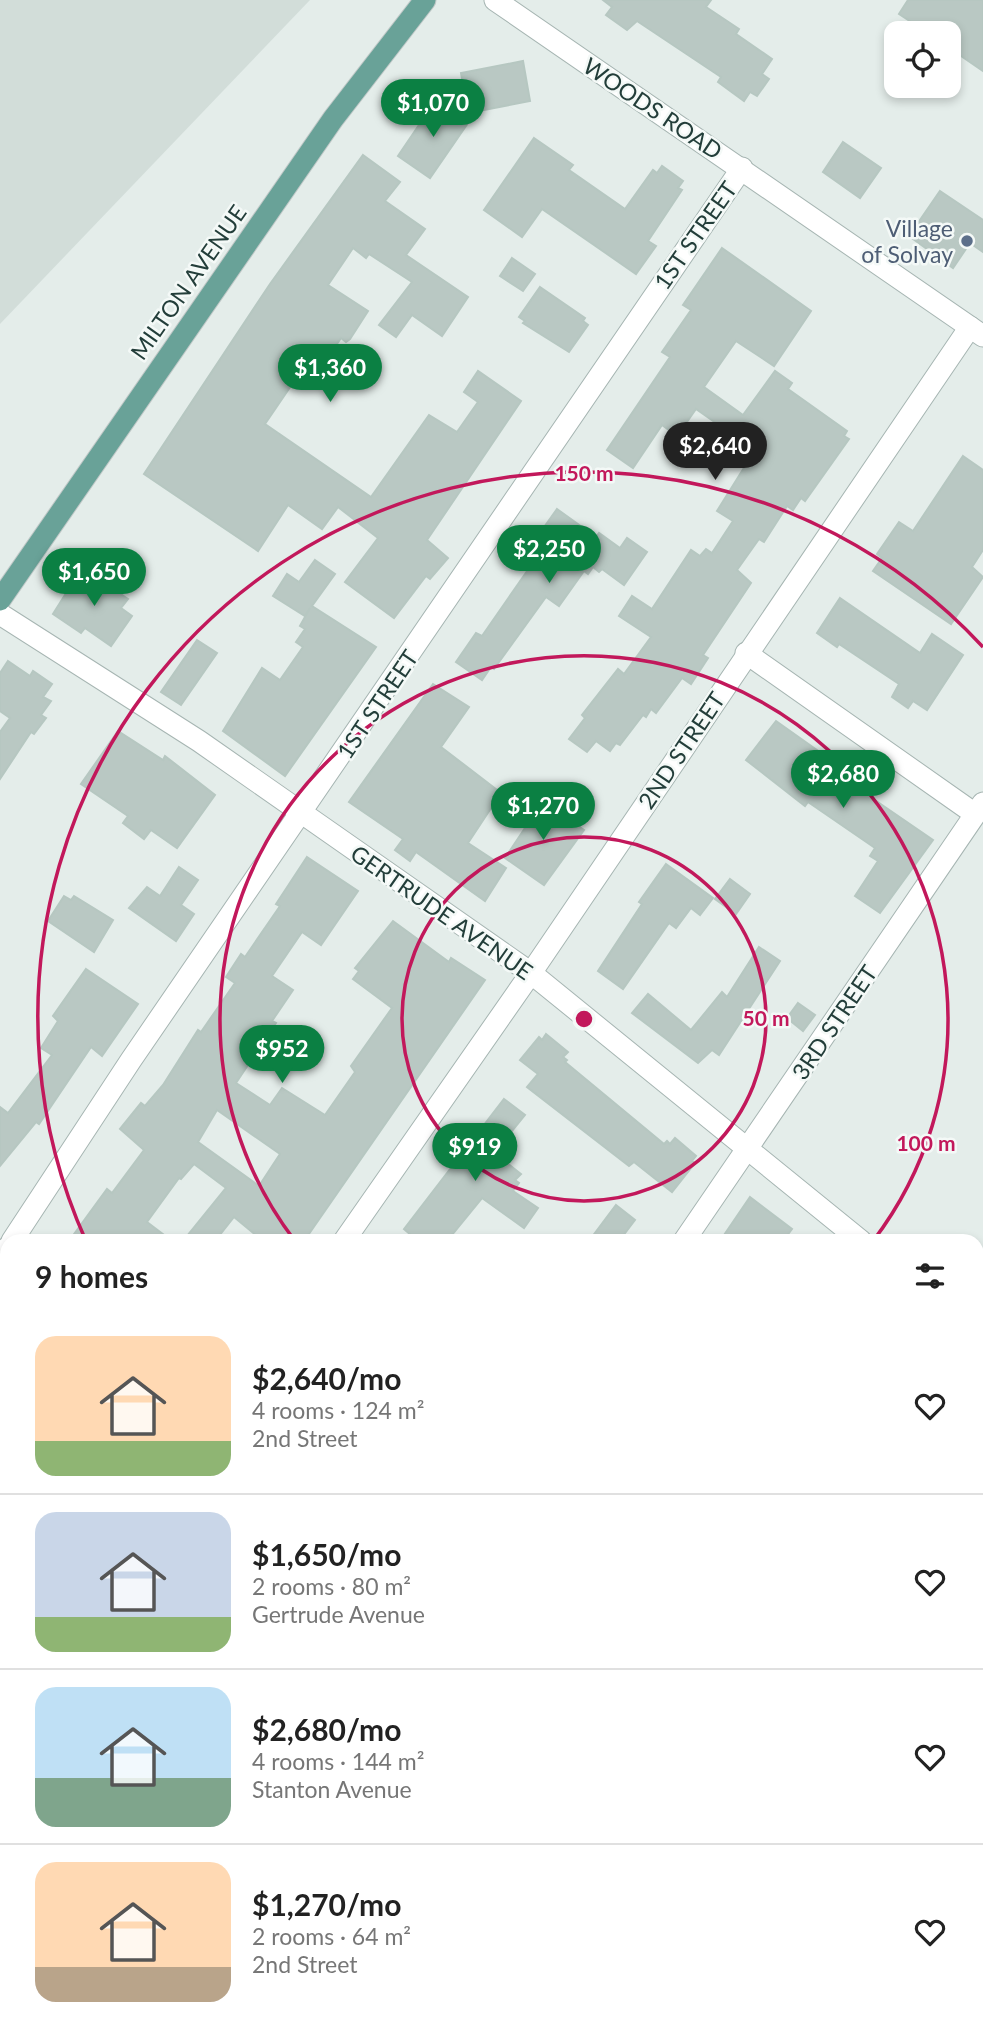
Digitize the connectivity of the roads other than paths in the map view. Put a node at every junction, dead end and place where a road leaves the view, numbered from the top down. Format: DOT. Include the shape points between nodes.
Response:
graph roads {
  1 [pos="425,0"];
  2 [pos="495,0"];
  3 [pos="741,168"];
  4 [pos="976,332"];
  5 [pos="0,600"];
  6 [pos="0,614"];
  7 [pos="747,653"];
  8 [pos="979,809"];
  9 [pos="302,812"];
  10 [pos="531,974"];
  11 [pos="749,1149"];
  12 [pos="17,1234"];
  13 [pos="349,1234"];
  14 [pos="689,1234"];
  15 [pos="852,1234"];
  1 -- 5 [label="main road, MILTON AVENUE" via="333,119"];
  2 -- 3 [label="street, WOODS ROAD"];
  3 -- 4 [label="street, WOODS ROAD"];
  3 -- 9 [label="street, 1ST STREET"];
  4 -- 7 [label="street, 2ND STREET"];
  6 -- 9 [label="street, GERTRUDE AVENUE"];
  7 -- 8 [label="street"];
  7 -- 10 [label="street, 2ND STREET"];
  8 -- 11 [label="street, 3RD STREET"];
  9 -- 10 [label="street, GERTRUDE AVENUE"];
  9 -- 12 [label="street, 1ST STREET"];
  10 -- 11 [label="street, GERTRUDE AVENUE"];
  10 -- 13 [label="street, 2ND STREET"];
  11 -- 14 [label="street, 3RD STREET"];
  11 -- 15 [label="street, GERTRUDE AVENUE"];
}
